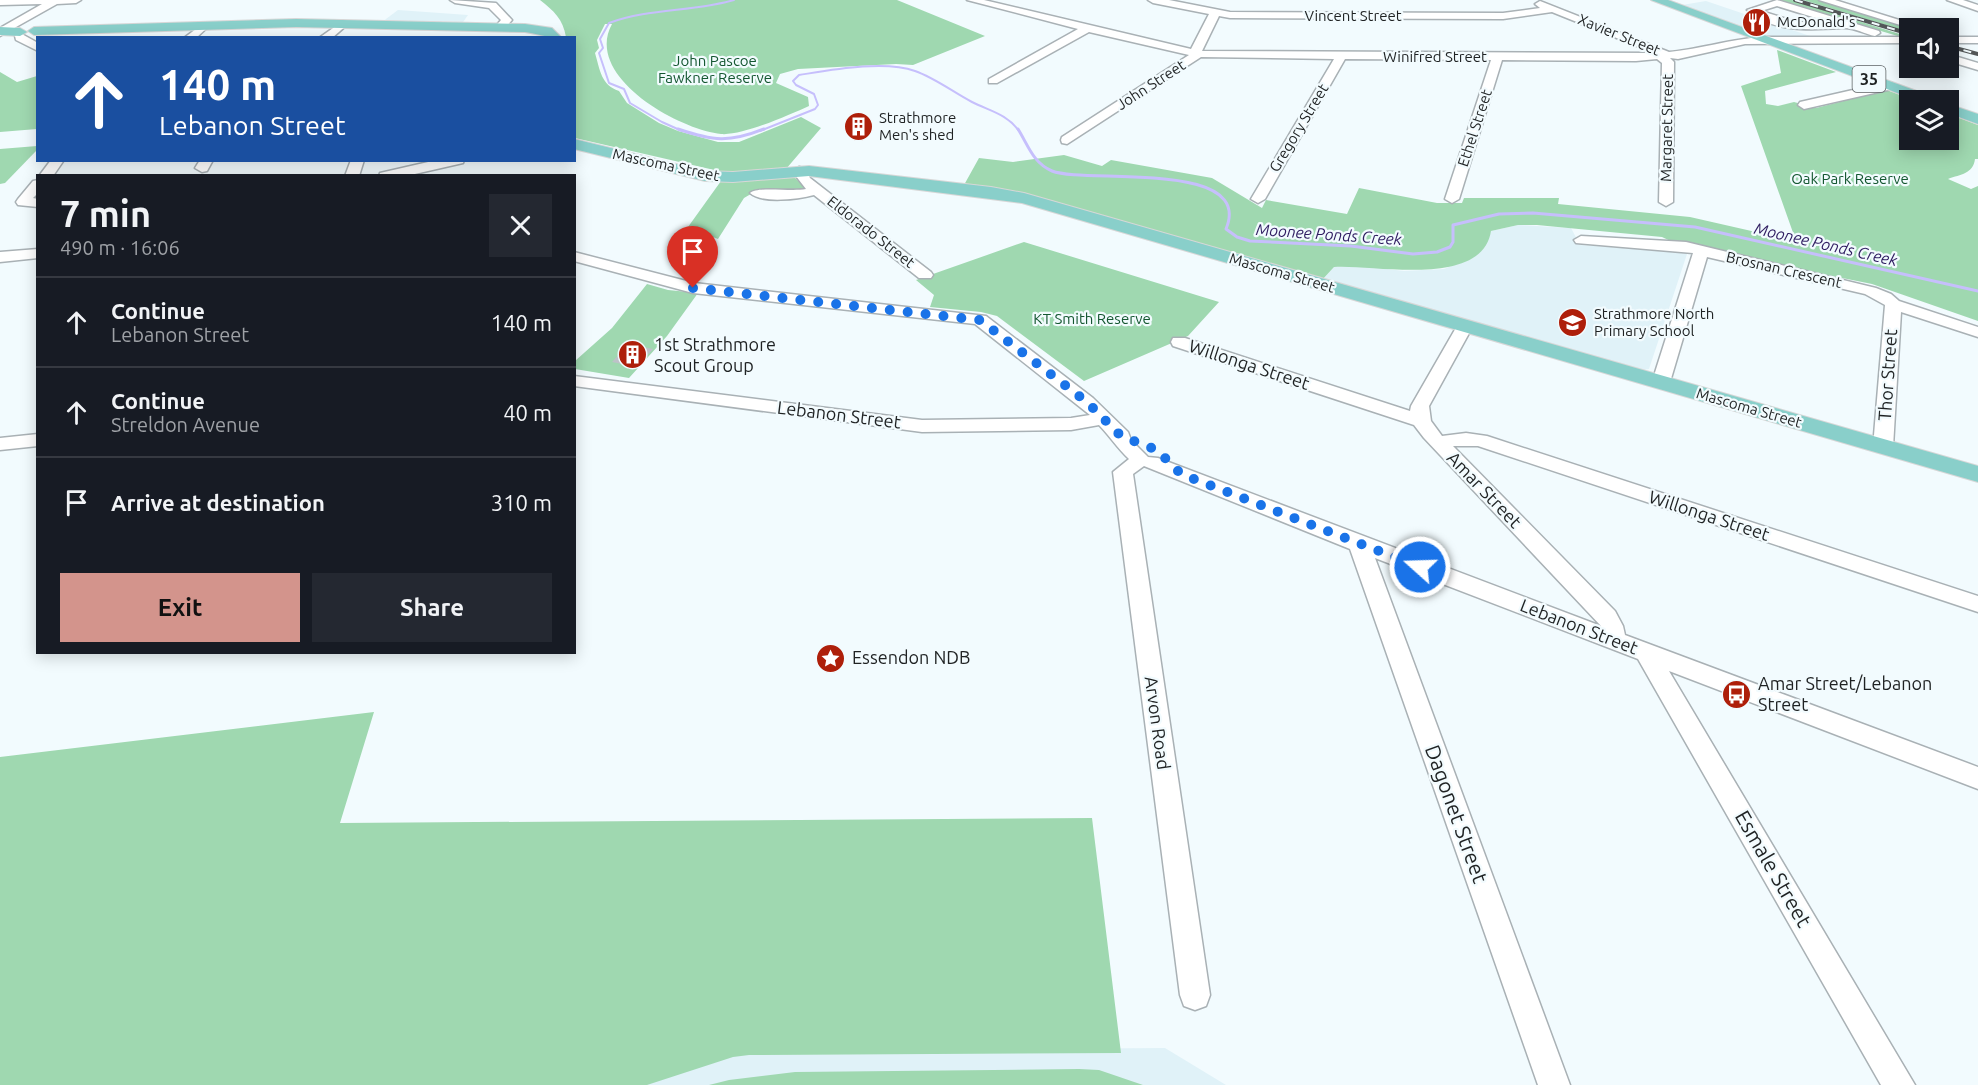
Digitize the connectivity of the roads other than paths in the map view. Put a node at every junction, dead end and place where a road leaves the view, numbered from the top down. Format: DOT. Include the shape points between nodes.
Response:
graph roads {
  1 [pos="76,0"];
  2 [pos="455,0"];
  3 [pos="972,0"];
  4 [pos="1153,0"];
  5 [pos="1531,0"];
  6 [pos="1657,0"];
  7 [pos="1824,0"];
  8 [pos="1952,0"];
  9 [pos="54,1"];
  10 [pos="0,2"];
  11 [pos="1965,4"];
  12 [pos="1978,4"];
  13 [pos="1978,8"];
  14 [pos="1553,9"];
  15 [pos="1215,14"];
  16 [pos="1899,22"];
  17 [pos="343,24"];
  18 [pos="1845,24"];
  19 [pos="204,26"];
  20 [pos="500,27"];
  21 [pos="1087,29"];
  22 [pos="15,33"];
  23 [pos="192,36"];
  24 [pos="327,36"];
  25 [pos="554,36"];
  26 [pos="1899,39"];
  27 [pos="1959,39"];
  28 [pos="1763,40"];
  29 [pos="1824,40"];
  30 [pos="1978,40"];
  31 [pos="1899,41"];
  32 [pos="36,47"];
  33 [pos="1195,54"];
  34 [pos="1341,57"];
  35 [pos="1666,57"];
  36 [pos="1810,57"];
  37 [pos="1497,58"];
  38 [pos="1959,61"];
  39 [pos="1978,67"];
  40 [pos="993,81"];
  41 [pos="1888,86"];
  42 [pos="1899,90"];
  43 [pos="1804,105"];
  44 [pos="1959,112"];
  45 [pos="1978,119"];
  46 [pos="1067,140"];
  47 [pos="576,144"];
  48 [pos="56,162"];
  49 [pos="449,162"];
  50 [pos="800,171"];
  51 [pos="47,174"];
  52 [pos="394,174"];
  53 [pos="817,190"];
  54 [pos="757,193"];
  55 [pos="1258,199"];
  56 [pos="1452,199"];
  57 [pos="1666,202"];
  58 [pos="1581,240"];
  59 [pos="1701,251"];
  60 [pos="36,253"];
  61 [pos="0,256"];
  62 [pos="576,256"];
  63 [pos="925,274"];
  64 [pos="1893,304"];
  65 [pos="1466,326"];
  66 [pos="1978,332"];
  67 [pos="1179,342"];
  68 [pos="576,381"];
  69 [pos="1661,382"];
  70 [pos="1421,421"];
  71 [pos="1111,426"];
  72 [pos="36,440"];
  73 [pos="1438,442"];
  74 [pos="0,444"];
  75 [pos="1884,447"];
  76 [pos="1146,456"];
  77 [pos="1978,474"];
  78 [pos="1359,544"];
  79 [pos="1978,604"];
  80 [pos="1614,641"];
  81 [pos="1647,654"];
  82 [pos="1978,778"];
  83 [pos="1195,995"];
  84 [pos="1554,1085"];
  85 [pos="1899,1085"];
  1 -- 9 [label="street"];
  2 -- 20 [label="street" via="494,6 507,20"];
  3 -- 21 [label="street, Winifred Street"];
  4 -- 15 [label="street, Vincent Street"];
  5 -- 14 [label="street, Xavier Street"];
  6 -- 28 [label="main road, 35"];
  7 -- 16 [label="street"];
  8 -- 11 [label="street"];
  9 -- 10 [label="street"];
  9 -- 22 [label="street"];
  11 -- 12 [label="street"];
  11 -- 13 [label="street"];
  14 -- 15 [label="street, Vincent Street" via="1503,16"];
  14 -- 35 [label="street, Xavier Street"];
  15 -- 33 [label="street, John Street"];
  17 -- 19 [label="main road"];
  17 -- 20 [label="main road"];
  17 -- 24 [label="street"];
  18 -- 18 [label="street" via="1780,4 1752,10 1795,25"];
  18 -- 26 [label="street"];
  19 -- 22 [label="main road"];
  19 -- 23 [label="street"];
  20 -- 25 [label="main road" via="538,29"];
  21 -- 33 [label="street, Winifred Street"];
  21 -- 40 [label="street"];
  22 -- 32 [label="street"];
  27 -- 30 [label="street"];
  28 -- 29 [label="street, Winifred Street"];
  28 -- 35 [label="street, Winifred Street"];
  28 -- 36 [label="main road, 35"];
  29 -- 31 [label="street, Winifred Street"];
  29 -- 36 [label="street" via="1798,45"];
  33 -- 34 [label="street, Winifred Street"];
  33 -- 46 [label="street, John Street"];
  34 -- 37 [label="street, Winifred Street"];
  34 -- 55 [label="street, Gregory Street"];
  35 -- 37 [label="street, Winifred Street"];
  35 -- 57 [label="street, Margaret Street"];
  36 -- 41 [label="main road, 35"];
  37 -- 56 [label="street, Ethel Street"];
  38 -- 39 [label="street"];
  41 -- 42 [label="main road, 35"];
  41 -- 43 [label="street"];
  44 -- 45 [label="main road"];
  47 -- 50 [label="main road, Mascoma Street" via="705,176"];
  48 -- 51 [label="street"];
  49 -- 52 [label="street"];
  50 -- 53 [label="street, Eldorado Street" via="802,178"];
  50 -- 65 [label="main road, Mascoma Street" via="1024,198"];
  53 -- 54 [label="street, Eldorado Street" via="793,196"];
  53 -- 63 [label="street, Eldorado Street"];
  58 -- 59 [label="street, Brosnan Crescent"];
  59 -- 64 [label="street, Brosnan Crescent" via="1870,291"];
  59 -- 69 [label="street"];
  60 -- 61 [label="street"];
  62 -- 71 [label="street" via="693,288 980,320 1087,402"];
  64 -- 66 [label="street, Brosnan Crescent"];
  64 -- 75 [label="street, Thor Street"];
  65 -- 69 [label="main road, Mascoma Street"];
  65 -- 70 [label="street" via="1420,406"];
  67 -- 70 [label="street, Willonga Street"];
  68 -- 71 [label="street, Lebanon Street" via="922,426"];
  69 -- 75 [label="main road, Mascoma Street"];
  70 -- 73 [label="street, Amar Street"];
  71 -- 76 [label="street" via="1122,442"];
  72 -- 74 [label="street"];
  73 -- 79 [label="street, Willonga Street" via="1480,440"];
  73 -- 80 [label="street, Amar Street" via="1607,617"];
  75 -- 77 [label="main road, Mascoma Street"];
  76 -- 78 [label="street, Lebanon Street" via="1181,474"];
  76 -- 83 [label="street, Arvon Road" via="1123,472"];
  78 -- 80 [label="street, Lebanon Street"];
  78 -- 84 [label="street, Dagonet Street"];
  80 -- 81 [label="street, Lebanon Street"];
  81 -- 82 [label="street, Lebanon Street"];
  81 -- 85 [label="street, Esmale Street"];
}
